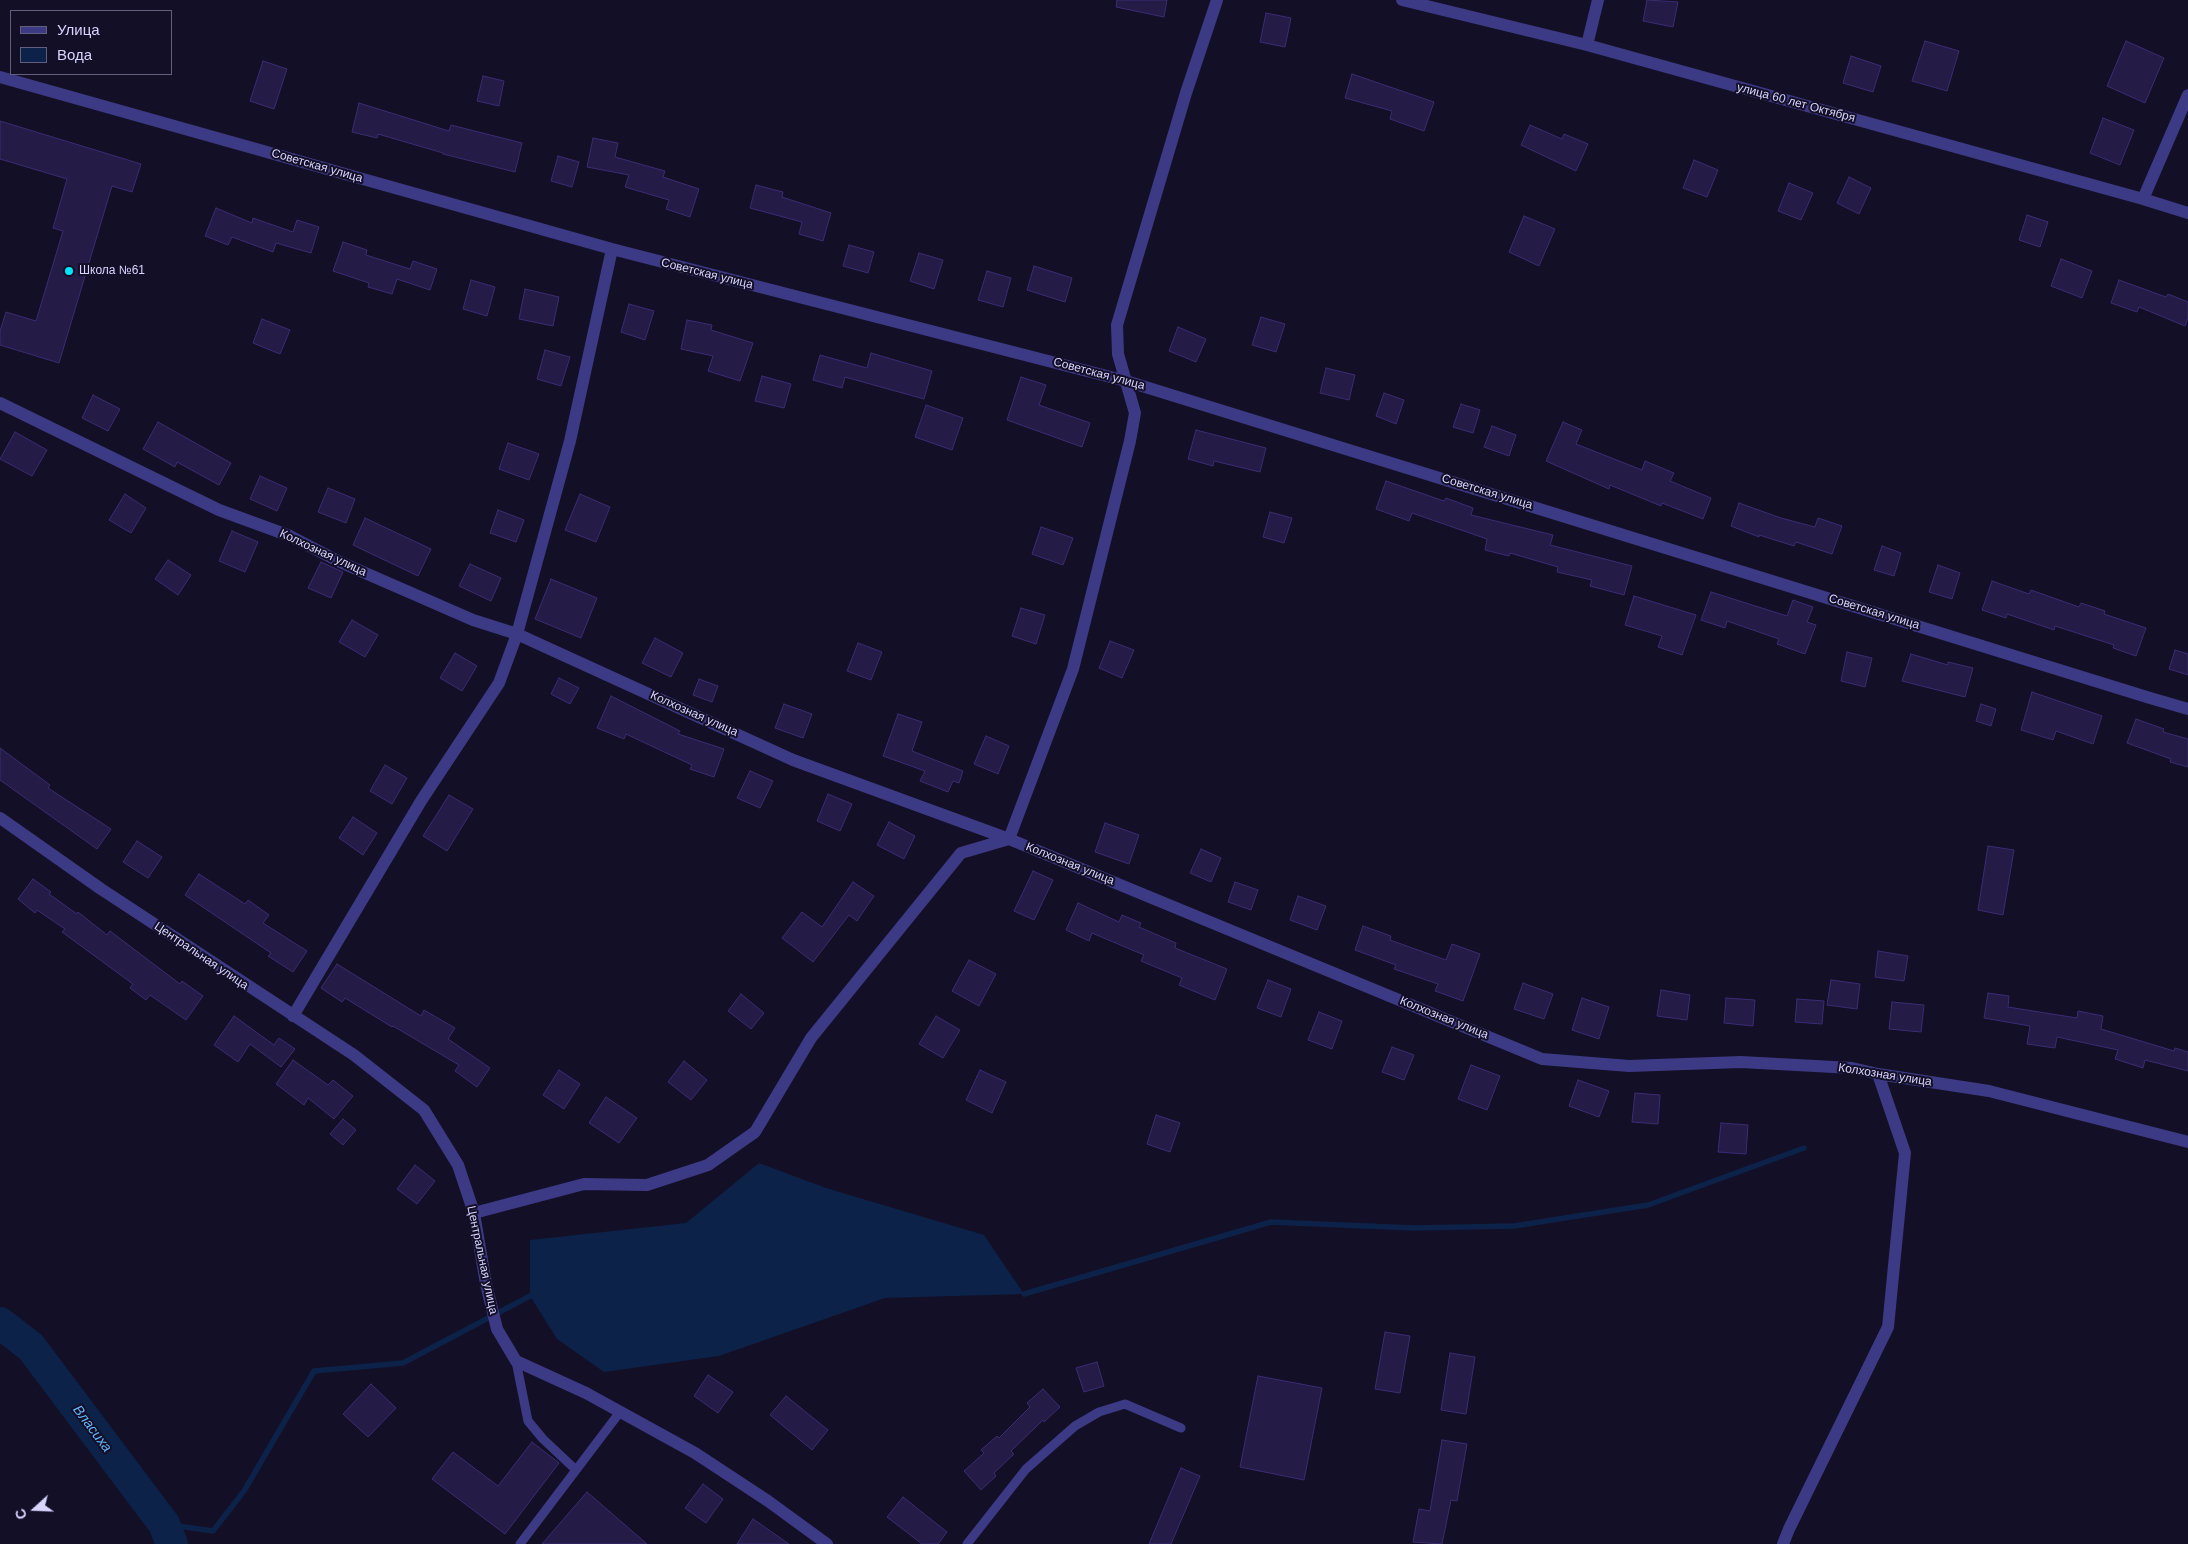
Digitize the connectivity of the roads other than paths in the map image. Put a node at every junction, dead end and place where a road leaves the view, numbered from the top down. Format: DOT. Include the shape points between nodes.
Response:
graph roads {
  1 [pos="1217,0"];
  2 [pos="1402,0"];
  3 [pos="1598,0"];
  4 [pos="1587,45"];
  5 [pos="0,77"];
  6 [pos="2188,95"];
  7 [pos="2143,199"];
  8 [pos="2188,213"];
  9 [pos="612,250"];
  10 [pos="1126,380"];
  11 [pos="0,404"];
  12 [pos="517,634"];
  13 [pos="2188,708"];
  14 [pos="0,818"];
  15 [pos="1009,839"];
  16 [pos="293,1016"];
  17 [pos="1878,1074"];
  18 [pos="2188,1142"];
  19 [pos="474,1213"];
  20 [pos="516,1360"];
  21 [pos="620,1412"];
  22 [pos="1181,1428"];
  23 [pos="576,1470"];
  24 [pos="520,1544"];
  25 [pos="827,1544"];
  26 [pos="967,1544"];
  27 [pos="1783,1544"];
  1 -- 10 [label="street" via="1117,325 1118,354"];
  2 -- 4 [label="street, улица 60 лет Октября"];
  3 -- 4 [label="street"];
  4 -- 7 [label="street, улица 60 лет Октября"];
  5 -- 9 [label="street, Советская улица"];
  6 -- 7 [label="street"];
  7 -- 8 [label="street, улица 60 лет Октября"];
  9 -- 10 [label="street, Советская улица"];
  9 -- 12 [label="street" via="570,440"];
  10 -- 13 [label="street, Советская улица" via="2140,696"];
  10 -- 15 [label="street" via="1135,413 1072,669"];
  11 -- 12 [label="street, Колхозная улица" via="218,510 290,536 340,562 473,620"];
  12 -- 15 [label="street, Колхозная улица" via="794,760"];
  12 -- 16 [label="street" via="499,683 421,801"];
  14 -- 16 [label="street, Центральная улица" via="109,895"];
  15 -- 17 [label="street, Колхозная улица" via="1542,1059 1629,1066 1741,1062 1852,1068"];
  15 -- 19 [label="street" via="961,853 811,1038 755,1132 731,1149 708,1165 647,1185 584,1184"];
  16 -- 19 [label="street, Центральная улица" via="354,1055 424,1110 458,1165"];
  17 -- 18 [label="street, Колхозная улица" via="1989,1091"];
  17 -- 27 [label="street" via="1905,1153 1888,1327"];
  19 -- 20 [label="street, Центральная улица" via="497,1329"];
  20 -- 21 [label="street"];
  20 -- 23 [label="lane" via="528,1421"];
  21 -- 23 [label="lane"];
  21 -- 25 [label="street" via="695,1453"];
  22 -- 26 [label="lane" via="1125,1404 1099,1412 1074,1426 1026,1469"];
  23 -- 24 [label="lane"];
}
